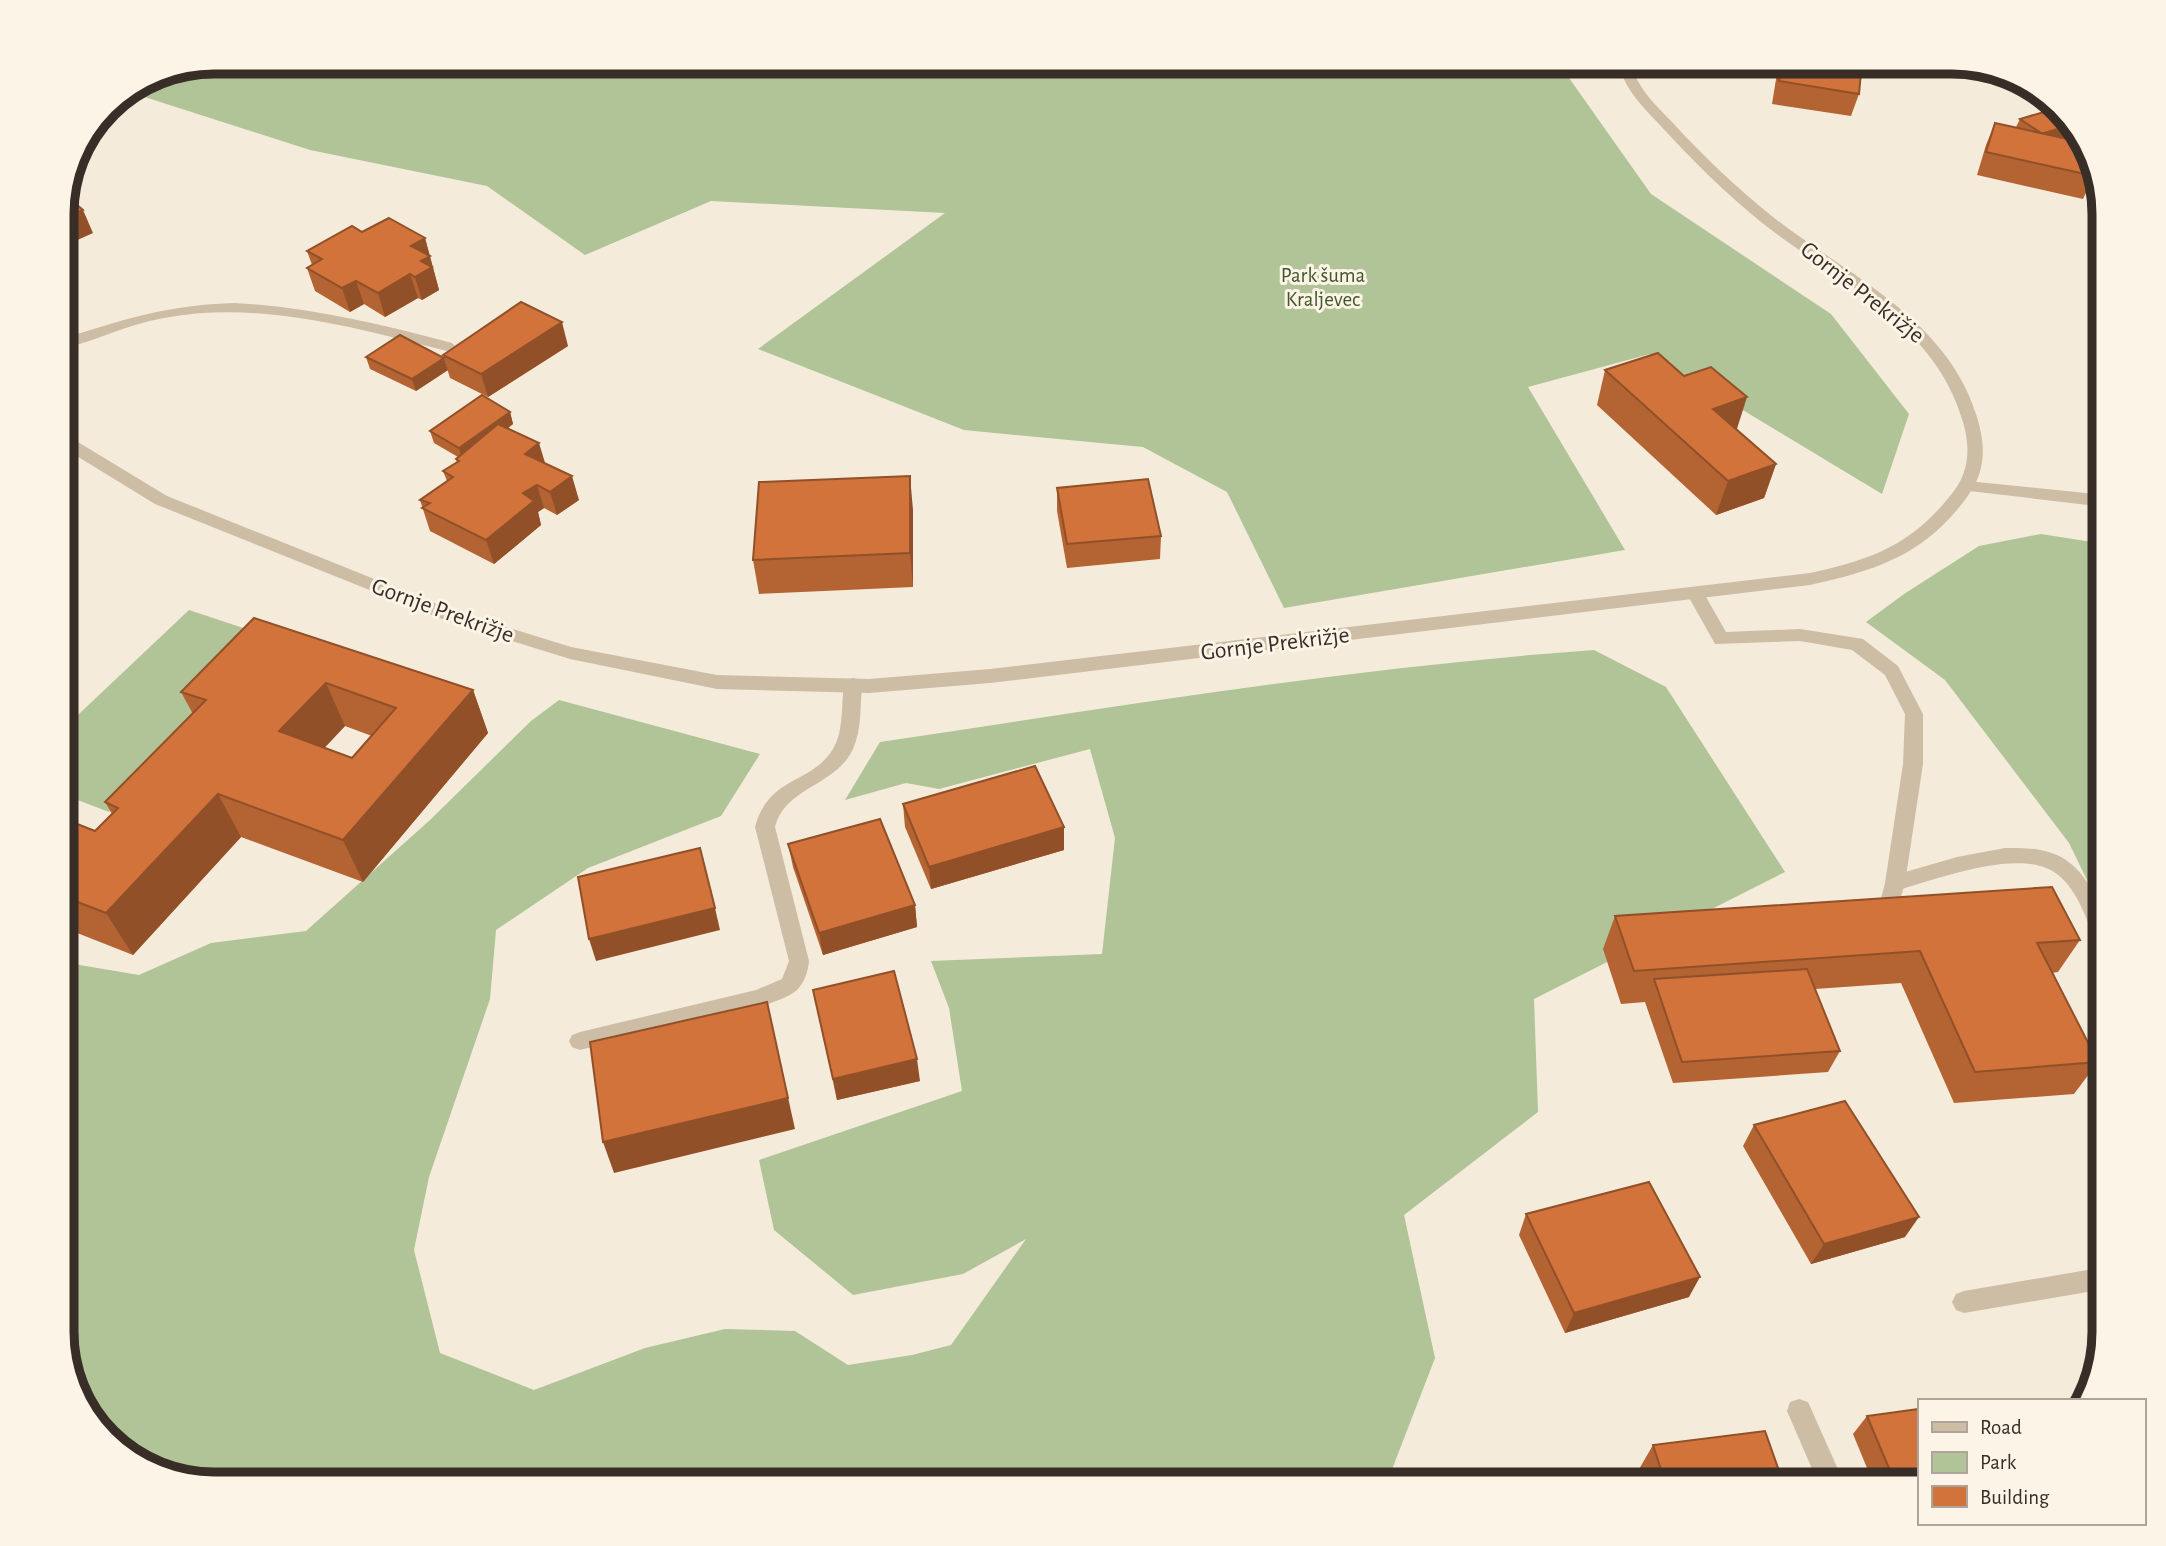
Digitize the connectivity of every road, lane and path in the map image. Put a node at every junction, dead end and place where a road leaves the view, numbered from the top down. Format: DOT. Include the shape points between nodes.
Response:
graph roads {
  1 [pos="1629,74"];
  2 [pos="74,340"];
  3 [pos="447,346"];
  4 [pos="74,447"];
  5 [pos="1967,486"];
  6 [pos="2092,500"];
  7 [pos="1696,594"];
  8 [pos="853,685"];
  9 [pos="1895,883"];
  10 [pos="2092,907"];
  11 [pos="1911,917"];
  12 [pos="580,1041"];
  13 [pos="2092,1280"];
  14 [pos="1964,1302"];
  15 [pos="1799,1411"];
  16 [pos="1826,1472"];
  1 -- 5 [label="street, Gornje Prekrižje" via="1647,102 1699,160 1769,220 1920,333 1949,368 1969,405 1973,428 1978,461"];
  2 -- 3 [label="street" via="162,314 250,307"];
  4 -- 8 [label="street, Gornje Prekrižje" via="160,500 448,615 569,653 717,682"];
  5 -- 6 [label="street"];
  5 -- 7 [label="street, Gornje Prekrižje" via="1940,522 1912,545 1865,567"];
  7 -- 8 [label="street, Gornje Prekrižje" via="990,676"];
  7 -- 9 [label="street" via="1721,639 1800,635 1857,644 1892,671 1914,714 1913,764"];
  8 -- 12 [label="street" via="848,731 836,760 780,798 766,814 765,827 799,961 789,985 756,999"];
  9 -- 10 [label="street" via="2008,856 2039,856 2064,868"];
  9 -- 11 [label="street" via="1879,918"];
  13 -- 14 [label="street"];
  15 -- 16 [label="street"];
}
